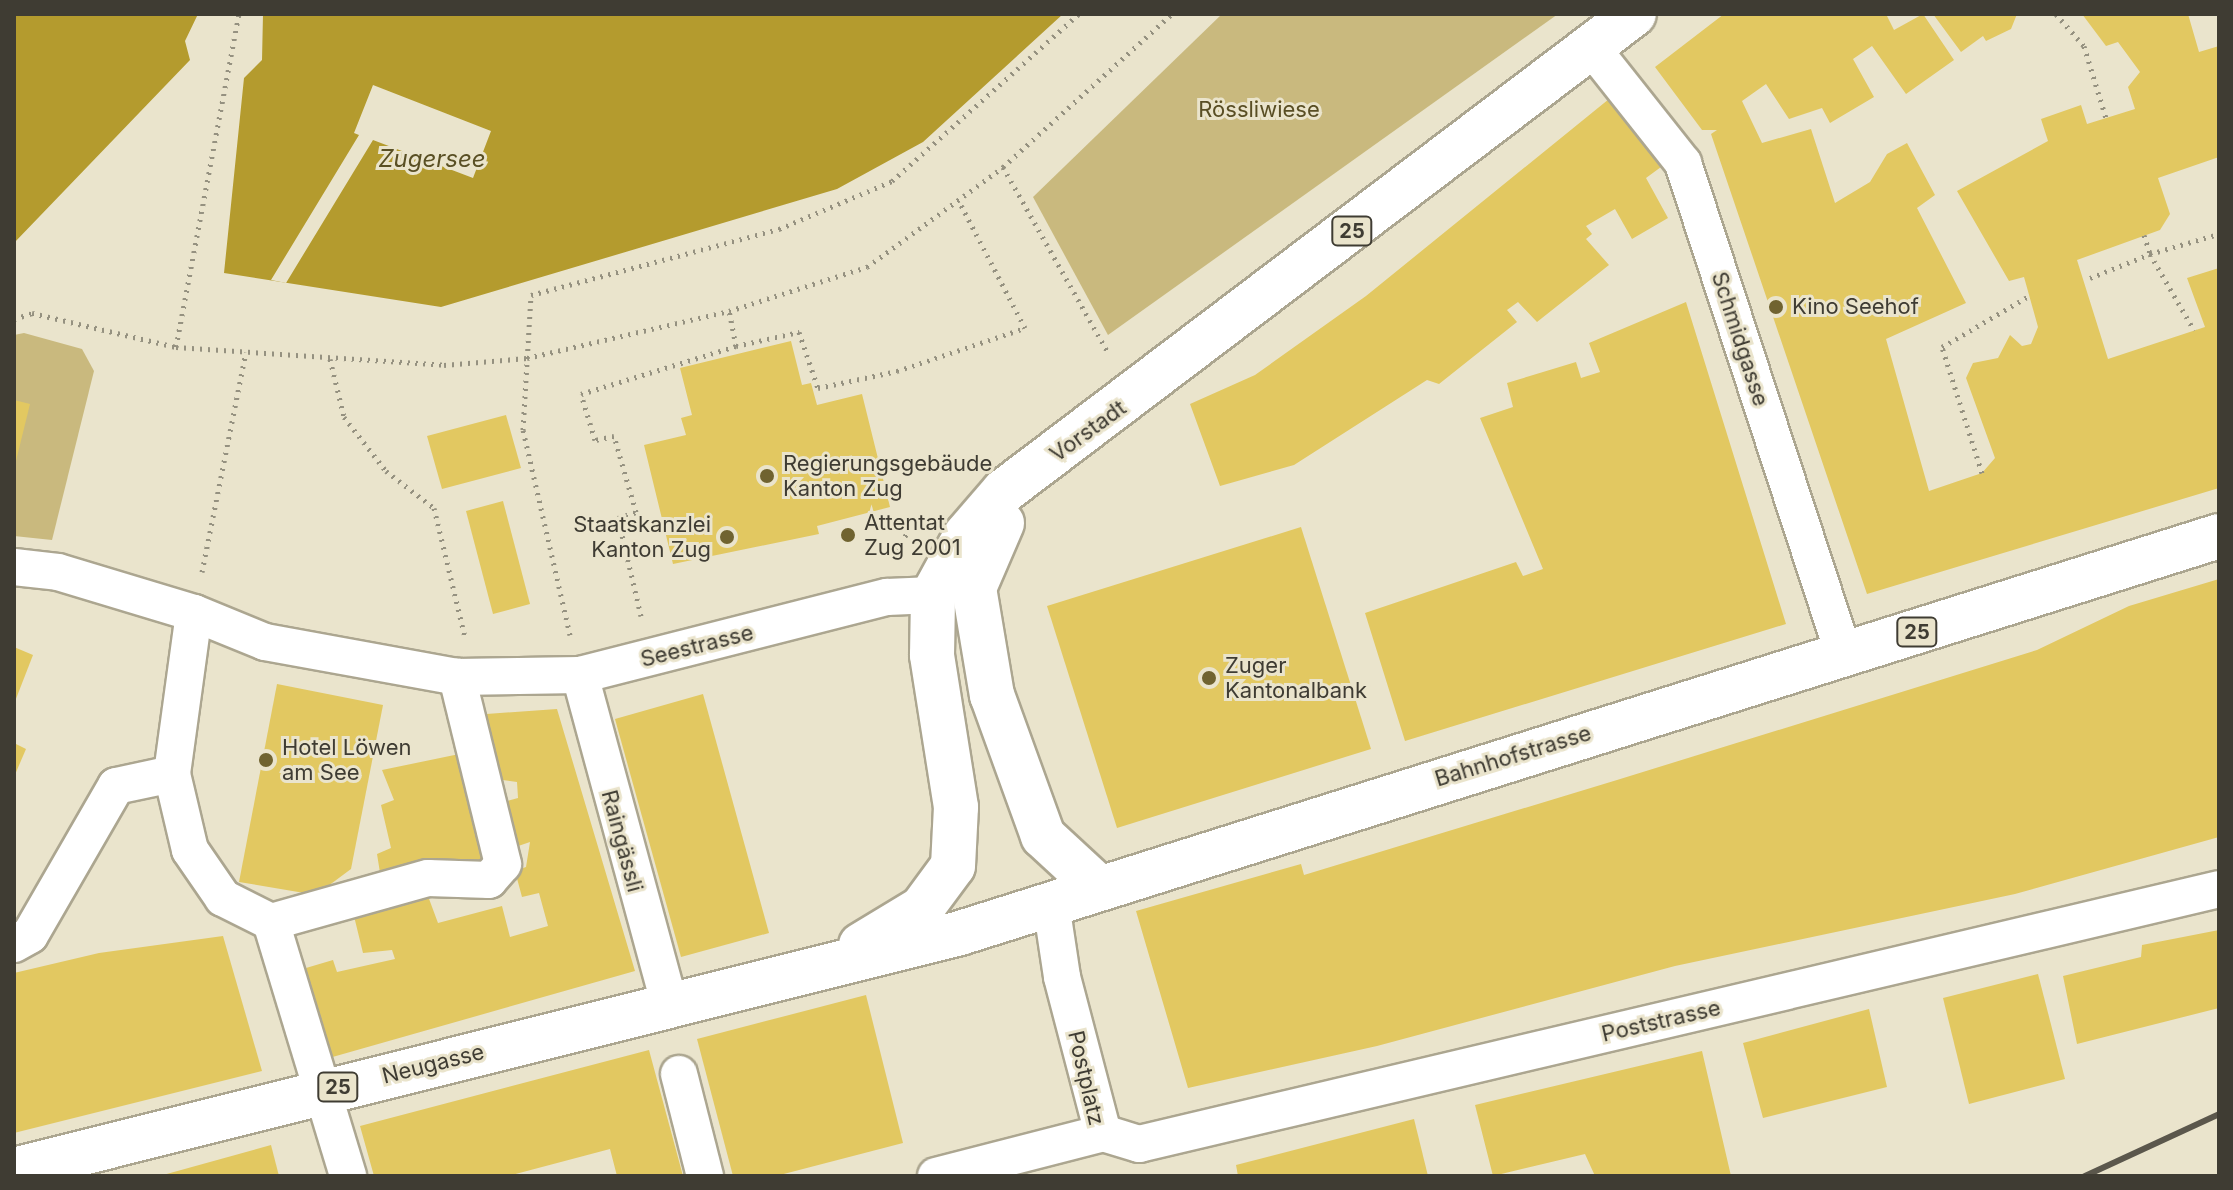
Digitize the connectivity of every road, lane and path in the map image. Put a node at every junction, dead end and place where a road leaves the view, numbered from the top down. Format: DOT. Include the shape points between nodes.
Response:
graph roads {
  1 [pos="239,14"];
  2 [pos="1079,14"];
  3 [pos="1172,14"];
  4 [pos="1634,14"];
  5 [pos="2056,14"];
  6 [pos="1592,48"];
  7 [pos="2106,118"];
  8 [pos="1003,167"];
  9 [pos="959,201"];
  10 [pos="2219,234"];
  11 [pos="2144,235"];
  12 [pos="2150,254"];
  13 [pos="2090,278"];
  14 [pos="2029,296"];
  15 [pos="729,311"];
  16 [pos="14,319"];
  17 [pos="2194,330"];
  18 [pos="736,346"];
  19 [pos="176,347"];
  20 [pos="246,352"];
  21 [pos="527,358"];
  22 [pos="1111,358"];
  23 [pos="330,359"];
  24 [pos="1069,446"];
  25 [pos="1982,473"];
  26 [pos="2219,536"];
  27 [pos="14,567"];
  28 [pos="933,595"];
  29 [pos="194,613"];
  30 [pos="1844,655"];
  31 [pos="651,659"];
  32 [pos="580,675"];
  33 [pos="466,677"];
  34 [pos="172,774"];
  35 [pos="1097,886"];
  36 [pos="2219,889"];
  37 [pos="1051,904"];
  38 [pos="271,922"];
  39 [pos="14,944"];
  40 [pos="806,973"];
  41 [pos="670,1007"];
  42 [pos="679,1074"];
  43 [pos="324,1091"];
  44 [pos="1103,1133"];
  45 [pos="14,1170"];
  46 [pos="348,1176"];
  47 [pos="705,1176"];
  48 [pos="936,1176"];
  1 -- 19 [label="path"];
  2 -- 21 [label="path" via="892,181 779,229 531,295"];
  3 -- 8 [label="path"];
  4 -- 6 [label="main road, Vorstadt / 25"];
  5 -- 7 [label="path" via="2084,46"];
  6 -- 24 [label="main road, Vorstadt / 25"];
  6 -- 30 [label="street, Schmidgasse" via="1683,163"];
  8 -- 9 [label="path"];
  8 -- 22 [label="path"];
  9 -- 15 [label="path" via="867,267"];
  9 -- 18 [label="path" via="1025,328 897,371 818,388 799,332"];
  10 -- 12 [label="path"];
  11 -- 12 [label="path"];
  12 -- 13 [label="path"];
  12 -- 17 [label="path"];
  14 -- 25 [label="path" via="1942,347"];
  15 -- 18 [label="path"];
  15 -- 21 [label="path"];
  16 -- 19 [label="path" via="32,313"];
  18 -- 31 [label="path" via="581,394 595,440 614,436 636,512 618,518"];
  19 -- 20 [label="path"];
  20 -- 23 [label="path"];
  20 -- 29 [label="path"];
  21 -- 23 [label="path" via="444,365"];
  21 -- 32 [label="path" via="523,430"];
  23 -- 33 [label="path" via="344,417 386,471 434,508"];
  24 -- 28 [label="main road, Vorstadt / 25" via="1004,491 966,535"];
  24 -- 35 [label="main road" via="999,526 974,588 992,695 1026,802 1043,836"];
  26 -- 30 [label="main road, Bahnhofstrasse / 25"];
  27 -- 29 [label="street, Seestrasse" via="58,572"];
  28 -- 31 [label="street, Seestrasse" via="887,597"];
  28 -- 40 [label="main road, Vorstadt / 25" via="932,655 958,829 953,866 922,908"];
  29 -- 33 [label="street, Seestrasse" via="265,642"];
  29 -- 34 [label="street"];
  30 -- 35 [label="main road, Bahnhofstrasse / 25"];
  31 -- 32 [label="street, Seestrasse"];
  32 -- 33 [label="street, Seestrasse"];
  32 -- 41 [label="street, Raingässli"];
  33 -- 38 [label="street" via="503,864 489,880 428,878"];
  34 -- 38 [label="street" via="190,850 223,898"];
  34 -- 39 [label="street" via="116,786 30,935"];
  35 -- 37 [label="main road, Bahnhofstrasse / 25"];
  36 -- 44 [label="street, Poststrasse" via="1139,1144"];
  37 -- 40 [label="main road, Bahnhofstrasse / 25"];
  37 -- 44 [label="street, Postplatz" via="1062,977"];
  38 -- 43 [label="street"];
  40 -- 41 [label="main road, Neugasse / 25"];
  41 -- 43 [label="main road, Neugasse / 25"];
  42 -- 47 [label="street"];
  43 -- 45 [label="main road, Neugasse / 25"];
  43 -- 46 [label="street"];
  44 -- 48 [label="street, Postplatz"];
}
